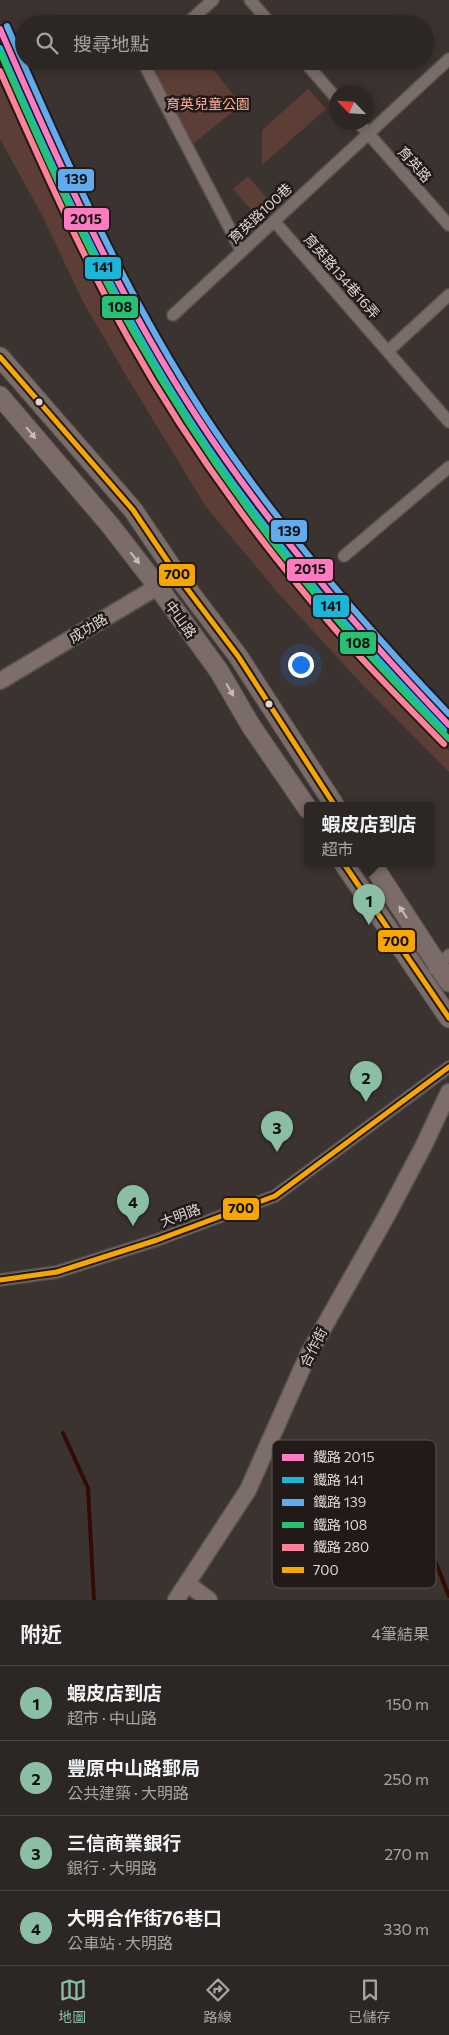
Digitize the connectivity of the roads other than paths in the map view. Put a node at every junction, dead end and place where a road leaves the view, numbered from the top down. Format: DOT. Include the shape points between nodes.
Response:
graph roads {
  1 [pos="213,0"];
  2 [pos="250,0"];
  3 [pos="196,15"];
  4 [pos="263,15"];
  5 [pos="449,59"];
  6 [pos="148,70"];
  7 [pos="312,70"];
  8 [pos="329,90"];
  9 [pos="365,130"];
  10 [pos="367,133"];
  11 [pos="274,221"];
  12 [pos="449,225"];
  13 [pos="241,250"];
  14 [pos="449,295"];
  15 [pos="172,315"];
  16 [pos="388,351"];
  17 [pos="0,356"];
  18 [pos="0,396"];
  19 [pos="449,422"];
  20 [pos="449,466"];
  21 [pos="344,556"];
  22 [pos="177,575"];
  23 [pos="158,587"];
  24 [pos="0,681"];
  25 [pos="332,802"];
  26 [pos="304,803"];
  27 [pos="346,867"];
  28 [pos="374,867"];
  29 [pos="443,961"];
  30 [pos="422,977"];
  31 [pos="449,982"];
  32 [pos="449,1018"];
  33 [pos="449,1067"];
  34 [pos="449,1092"];
  35 [pos="0,1280"];
  36 [pos="188,1584"];
  37 [pos="176,1600"];
  38 [pos="209,1600"];
  1 -- 3 [label="street"];
  2 -- 4 [label="street"];
  5 -- 10 [label="street, 育英路100巷"];
  6 -- 13 [label="street"];
  7 -- 8 [label="street"];
  9 -- 10 [label="street, 育英路"];
  10 -- 11 [label="street, 育英路100巷"];
  10 -- 12 [label="street, 育英路"];
  11 -- 13 [label="street, 育英路100巷"];
  11 -- 16 [label="street, 育英路134巷16弄"];
  13 -- 15 [label="street, 育英路100巷"];
  14 -- 16 [label="street"];
  16 -- 19 [label="street, 育英路134巷16弄"];
  17 -- 22 [label="main road, 中山路" via="133,510"];
  18 -- 23 [label="main road, 中山路, one-way" via="110,525"];
  20 -- 21 [label="street"];
  22 -- 23 [label="street, 成功路"];
  22 -- 25 [label="main road, 中山路" via="238,656"];
  23 -- 24 [label="street, 成功路"];
  23 -- 26 [label="main road, 中山路, one-way" via="219,671 251,726"];
  27 -- 30 [label="main road"];
  29 -- 28 [label="main road, one-way"];
  29 -- 30 [label="street"];
  29 -- 31 [label="main road"];
  30 -- 32 [label="main road"];
  33 -- 35 [label="street, 大明路" via="275,1196 157,1240 57,1272"];
  34 -- 36 [label="street, 合作街" via="423,1147 308,1355 248,1490"];
  36 -- 37 [label="street, 合作街"];
  36 -- 38 [label="street"];
}
